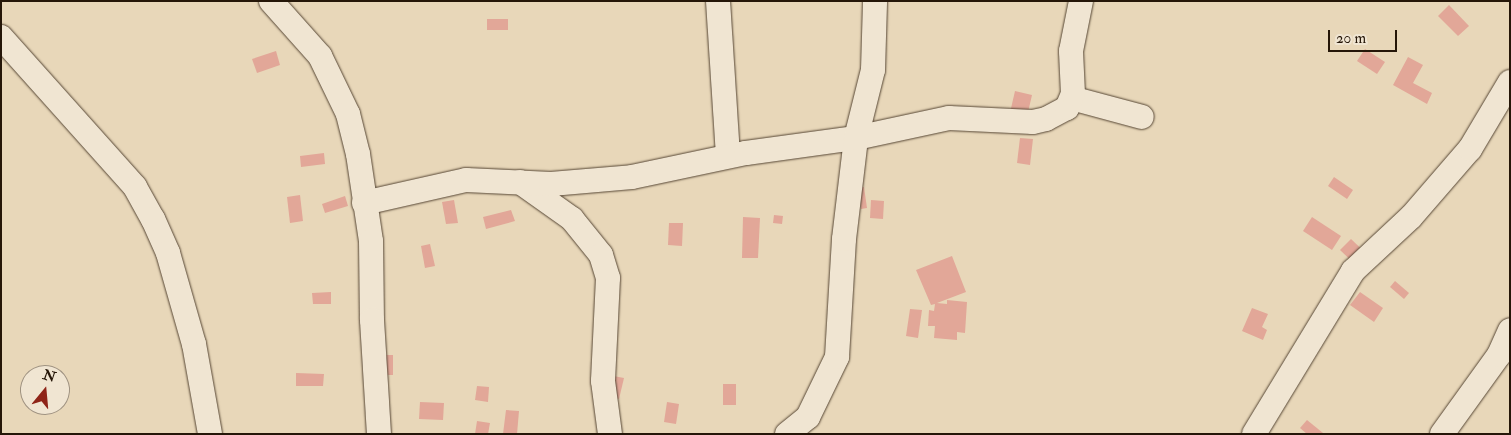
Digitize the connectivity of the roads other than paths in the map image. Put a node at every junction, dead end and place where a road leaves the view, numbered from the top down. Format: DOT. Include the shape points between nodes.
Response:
graph roads {
  1 [pos="271,1"];
  2 [pos="718,1"];
  3 [pos="875,1"];
  4 [pos="1082,1"];
  5 [pos="1,37"];
  6 [pos="1510,82"];
  7 [pos="1071,102"];
  8 [pos="1142,117"];
  9 [pos="856,138"];
  10 [pos="728,156"];
  11 [pos="516,180"];
  12 [pos="364,203"];
  13 [pos="1510,330"];
  14 [pos="1504,365"];
  15 [pos="210,434"];
  16 [pos="379,434"];
  17 [pos="610,434"];
  18 [pos="786,434"];
  19 [pos="1254,434"];
  20 [pos="1442,434"];
  1 -- 12 [label="street" via="320,56 336,85 348,114 358,154"];
  2 -- 10 [label="street"];
  3 -- 9 [label="street" via="873,70"];
  4 -- 7 [label="street" via="1071,51"];
  5 -- 15 [label="street" via="135,187 153,219 168,253 194,344"];
  6 -- 19 [label="street" via="1470,149 1410,216 1353,271"];
  7 -- 8 [label="street" via="1075,99"];
  7 -- 9 [label="street" via="1046,119 1032,122 949,118"];
  9 -- 10 [label="street"];
  9 -- 18 [label="street" via="844,239 837,357 808,417"];
  10 -- 11 [label="street" via="632,177 591,182 551,184"];
  11 -- 12 [label="street" via="466,180"];
  11 -- 17 [label="street" via="572,219 601,255 608,278 603,381"];
  12 -- 16 [label="street" via="371,241 372,329"];
  13 -- 14 [label="street"];
  14 -- 20 [label="street"];
}
